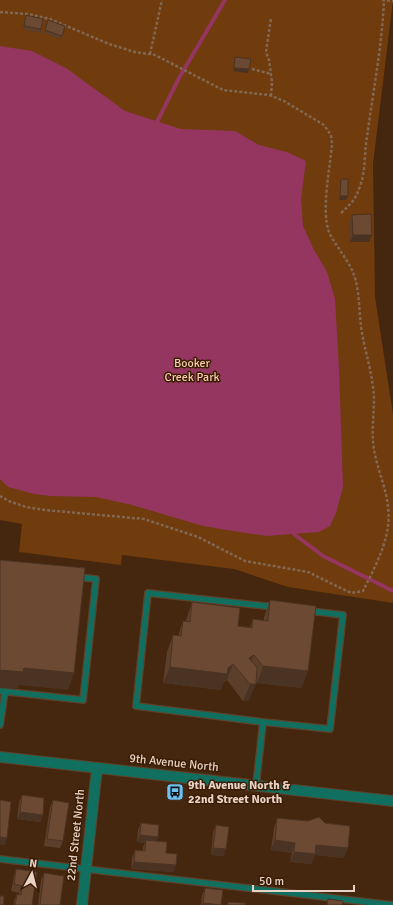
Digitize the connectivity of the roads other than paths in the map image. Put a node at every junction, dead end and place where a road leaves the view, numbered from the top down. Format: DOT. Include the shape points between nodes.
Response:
graph roads {
  1 [pos="74,577"];
  2 [pos="280,608"];
  3 [pos="304,611"];
  4 [pos="2,691"];
  5 [pos="263,722"];
  6 [pos="0,725"];
  7 [pos="0,757"];
  8 [pos="97,768"];
  9 [pos="256,786"];
  10 [pos="393,801"];
  11 [pos="0,859"];
  12 [pos="86,869"];
  13 [pos="82,905"];
  14 [pos="393,905"];
  1 -- 4 [label="lane" via="96,579 82,700"];
  2 -- 5 [label="lane" via="148,593 136,706"];
  3 -- 5 [label="lane" via="343,615 330,729"];
  4 -- 6 [label="lane"];
  5 -- 9 [label="lane"];
  7 -- 8 [label="street, 9th Avenue North"];
  8 -- 9 [label="street, 9th Avenue North"];
  8 -- 12 [label="street, 22nd Street North"];
  9 -- 10 [label="street, 9th Avenue North"];
  11 -- 12 [label="lane"];
  12 -- 13 [label="street, 22nd Street North"];
  12 -- 14 [label="lane"];
}
